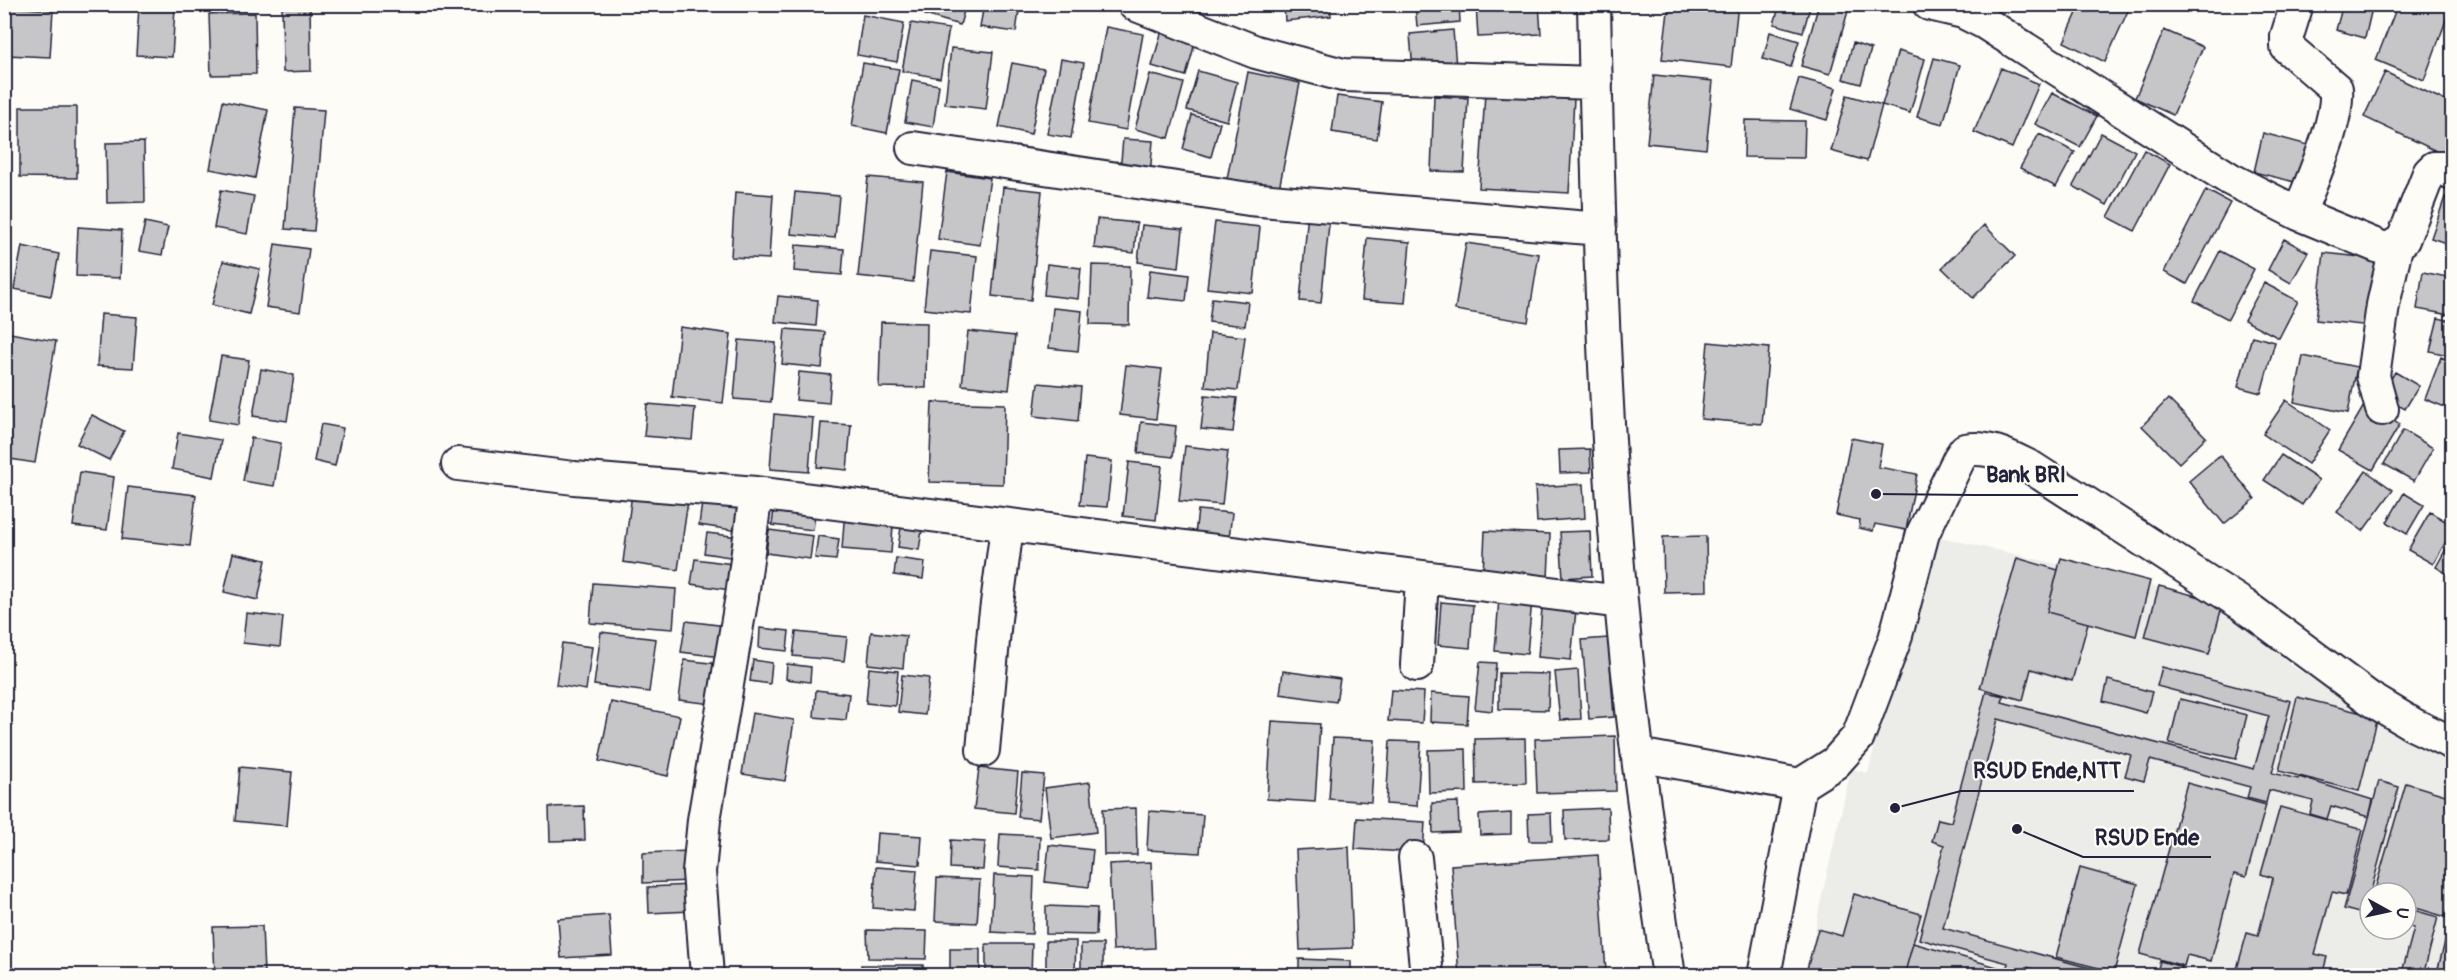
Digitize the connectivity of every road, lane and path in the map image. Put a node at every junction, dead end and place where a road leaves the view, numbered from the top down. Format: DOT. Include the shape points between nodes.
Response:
graph roads {
  1 [pos="1134,4"];
  2 [pos="1594,4"];
  3 [pos="1929,4"];
  4 [pos="2297,4"];
  5 [pos="1596,83"];
  6 [pos="913,148"];
  7 [pos="2452,173"];
  8 [pos="2299,214"];
  9 [pos="1600,229"];
  10 [pos="2396,247"];
  11 [pos="2382,409"];
  12 [pos="458,464"];
  13 [pos="756,493"];
  14 [pos="1007,527"];
  15 [pos="1422,578"];
  16 [pos="1621,602"];
  17 [pos="1417,666"];
  18 [pos="2452,743"];
  19 [pos="983,750"];
  20 [pos="1638,755"];
  21 [pos="1800,785"];
  22 [pos="1415,858"];
  23 [pos="707,975"];
  24 [pos="1427,975"];
  25 [pos="1669,975"];
  26 [pos="1764,975"];
  1 -- 5 [label="street" via="1256,52 1343,75"];
  2 -- 5 [label="street"];
  3 -- 8 [label="street" via="1963,12 1985,23 2230,179"];
  4 -- 8 [label="street" via="2287,47 2336,89 2337,97"];
  5 -- 9 [label="street"];
  6 -- 9 [label="street" via="1249,199"];
  7 -- 10 [label="street" via="2434,168 2428,173 2403,240"];
  8 -- 10 [label="street" via="2387,250"];
  9 -- 16 [label="street"];
  10 -- 11 [label="street" via="2373,376"];
  12 -- 13 [label="street"];
  13 -- 14 [label="street"];
  13 -- 23 [label="street" via="704,820 699,873"];
  14 -- 15 [label="street"];
  14 -- 19 [label="street"];
  15 -- 16 [label="street"];
  15 -- 17 [label="street"];
  16 -- 20 [label="street"];
  18 -- 21 [label="street" via="2369,698 2245,606 2032,468 2010,457 1975,448 1965,450 1959,459 1923,533 1895,639 1858,737 1835,763"];
  20 -- 21 [label="street"];
  20 -- 25 [label="street"];
  21 -- 26 [label="street"];
  22 -- 24 [label="street"];
}
